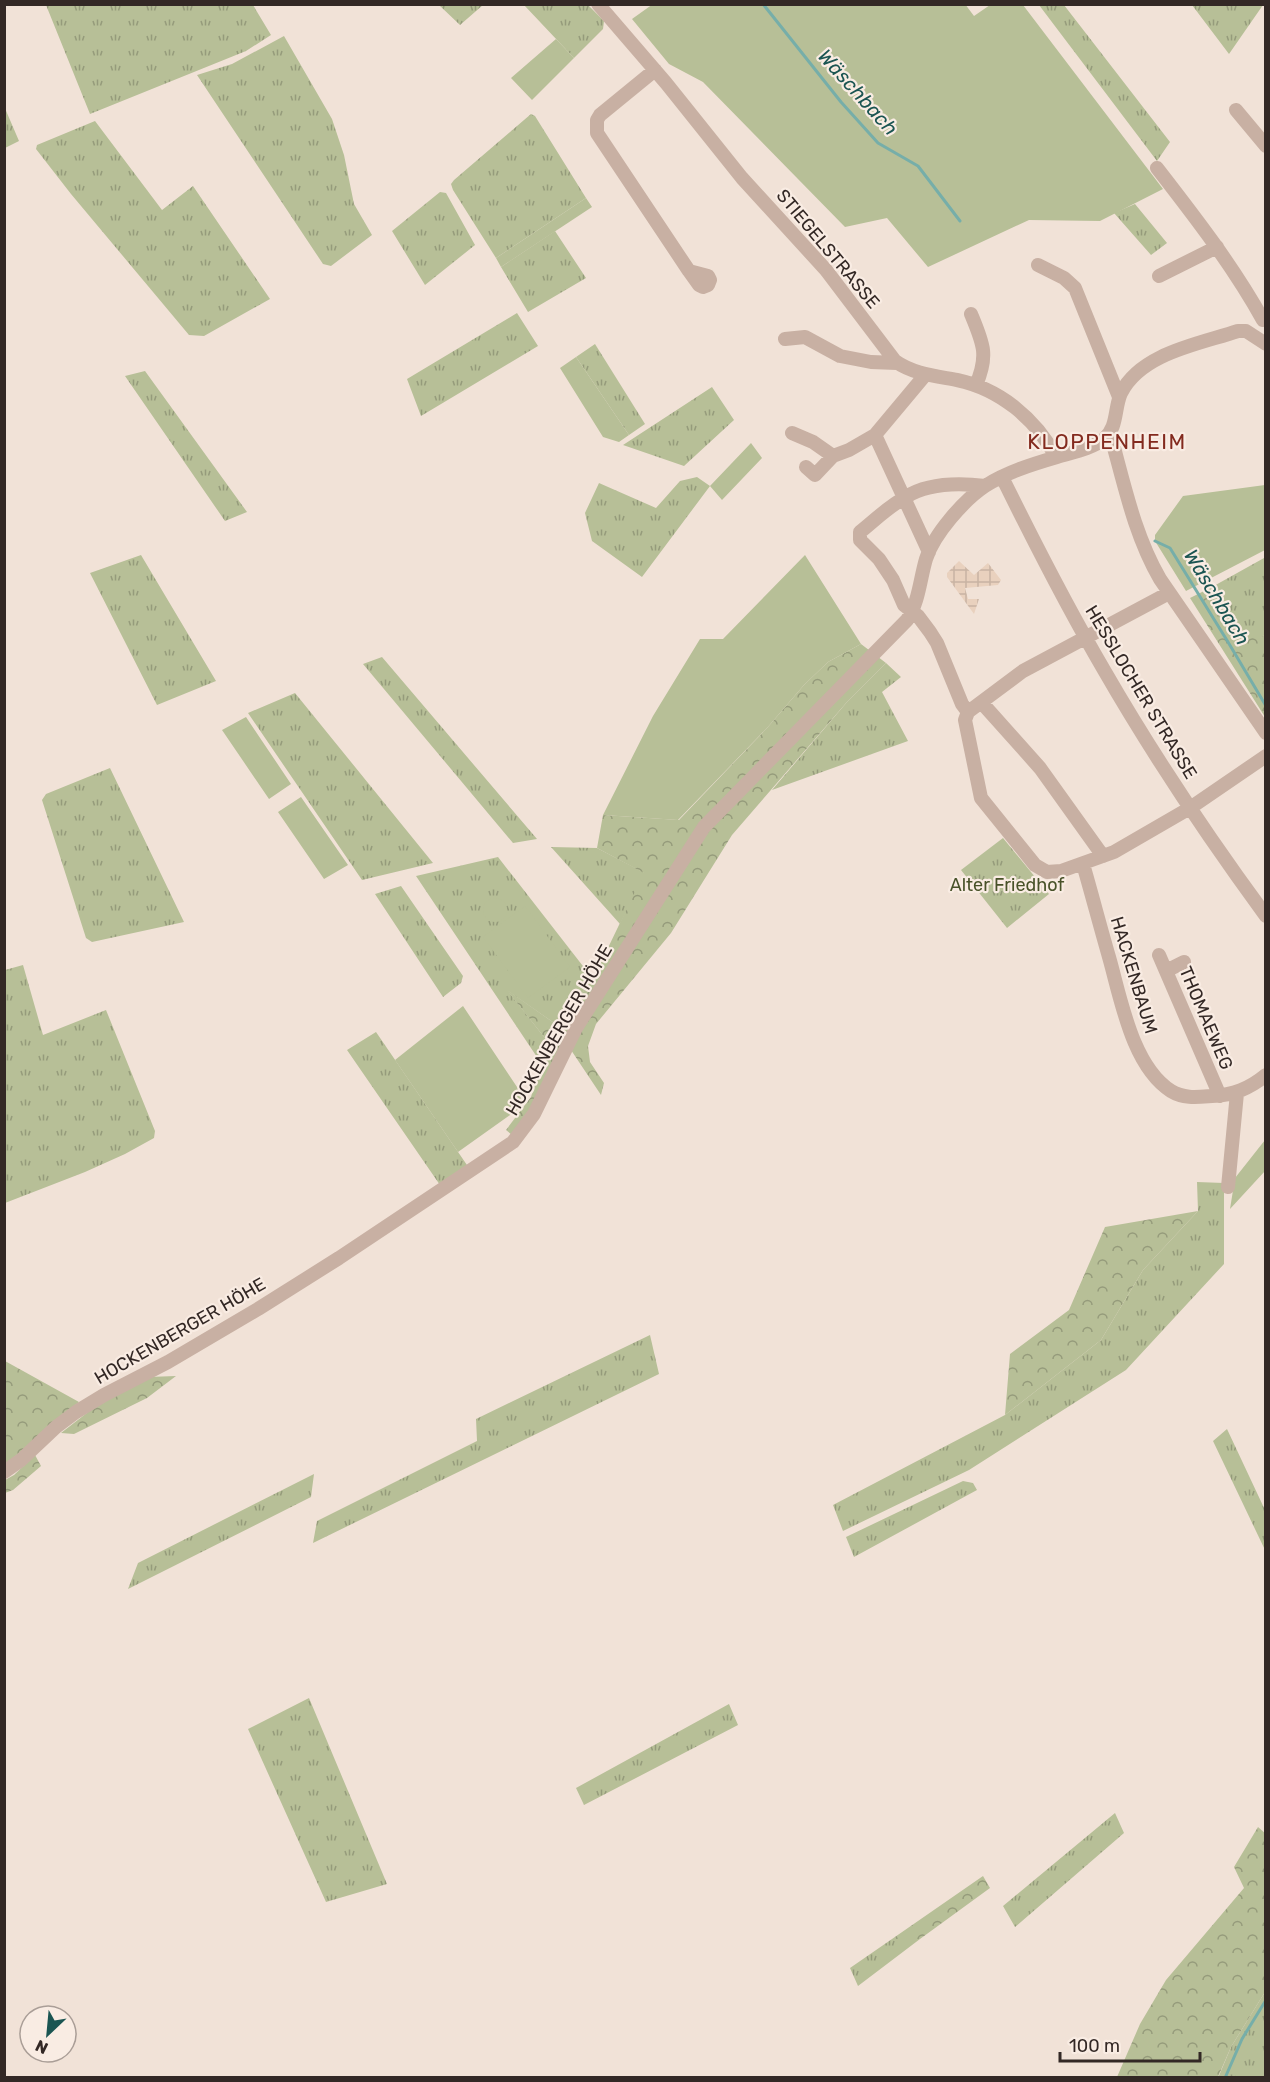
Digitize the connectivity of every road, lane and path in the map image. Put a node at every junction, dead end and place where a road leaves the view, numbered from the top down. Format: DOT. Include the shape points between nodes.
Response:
graph roads {
  1 [pos="602,9"];
  2 [pos="655,70"];
  3 [pos="1236,110"];
  4 [pos="1266,146"];
  5 [pos="1157,168"];
  6 [pos="1217,247"];
  7 [pos="1038,265"];
  8 [pos="689,271"];
  9 [pos="1159,276"];
  10 [pos="972,314"];
  11 [pos="1264,319"];
  12 [pos="1252,334"];
  13 [pos="785,339"];
  14 [pos="1266,344"];
  15 [pos="897,363"];
  16 [pos="926,374"];
  17 [pos="976,385"];
  18 [pos="1119,397"];
  19 [pos="792,433"];
  20 [pos="1110,433"];
  21 [pos="875,435"];
  22 [pos="833,456"];
  23 [pos="1056,457"];
  24 [pos="806,466"];
  25 [pos="1002,477"];
  26 [pos="985,486"];
  27 [pos="904,497"];
  28 [pos="928,552"];
  29 [pos="1169,592"];
  30 [pos="912,613"];
  31 [pos="1086,637"];
  32 [pos="982,703"];
  33 [pos="968,712"];
  34 [pos="1266,733"];
  35 [pos="1266,756"];
  36 [pos="1190,807"];
  37 [pos="1103,856"];
  38 [pos="1083,864"];
  39 [pos="1263,909"];
  40 [pos="1159,955"];
  41 [pos="1184,962"];
  42 [pos="1166,971"];
  43 [pos="1266,1075"];
  44 [pos="1237,1093"];
  45 [pos="1220,1096"];
  46 [pos="1228,1187"];
  47 [pos="4,1472"];
  1 -- 2 [label="street, STIEGELSTRASSE"];
  2 -- 8 [label="street" via="600,115 597,133"];
  2 -- 15 [label="street, STIEGELSTRASSE" via="742,178 838,285"];
  3 -- 4 [label="street"];
  5 -- 6 [label="street"];
  6 -- 9 [label="street"];
  6 -- 11 [label="street"];
  7 -- 18 [label="street" via="1075,288"];
  10 -- 17 [label="street" via="984,345 982,371"];
  11 -- 12 [label="street"];
  12 -- 14 [label="street"];
  12 -- 18 [label="street" via="1238,331 1145,365 1127,382"];
  13 -- 15 [label="street" via="805,337 840,356"];
  15 -- 16 [label="street"];
  16 -- 17 [label="street"];
  16 -- 21 [label="street"];
  17 -- 23 [label="street" via="1024,415"];
  18 -- 20 [label="street"];
  19 -- 22 [label="street"];
  20 -- 23 [label="street" via="1086,448"];
  20 -- 29 [label="street" via="1140,539"];
  21 -- 22 [label="street"];
  21 -- 27 [label="street"];
  22 -- 24 [label="street" via="815,475"];
  23 -- 25 [label="street"];
  25 -- 26 [label="street"];
  25 -- 31 [label="street, HESSLOCHER STRASSE"];
  26 -- 27 [label="street" via="928,488"];
  26 -- 28 [label="street" via="950,520"];
  27 -- 28 [label="street"];
  27 -- 30 [label="street" via="859,536 893,580"];
  28 -- 30 [label="street"];
  29 -- 31 [label="street"];
  29 -- 34 [label="street"];
  30 -- 33 [label="street" via="937,643"];
  30 -- 47 [label="street, HOCKENBERGER HÖHE" via="704,827 576,1028 534,1114 513,1142 269,1303 76,1413"];
  31 -- 32 [label="street" via="1023,671"];
  31 -- 36 [label="street, HESSLOCHER STRASSE"];
  32 -- 33 [label="street"];
  32 -- 37 [label="street" via="1040,768"];
  33 -- 38 [label="street" via="965,720 978,790 985,805 1041,869 1053,873"];
  35 -- 36 [label="street"];
  36 -- 37 [label="street"];
  36 -- 39 [label="street, HESSLOCHER STRASSE"];
  37 -- 38 [label="street"];
  38 -- 45 [label="street, HACKENBAUM" via="1128,1024 1146,1064 1177,1094 1193,1098"];
  40 -- 42 [label="street, THOMAEWEG"];
  41 -- 42 [label="street"];
  42 -- 45 [label="street, THOMAEWEG"];
  43 -- 44 [label="street, HACKENBAUM"];
  44 -- 45 [label="street, HACKENBAUM"];
  44 -- 46 [label="street"];
}
